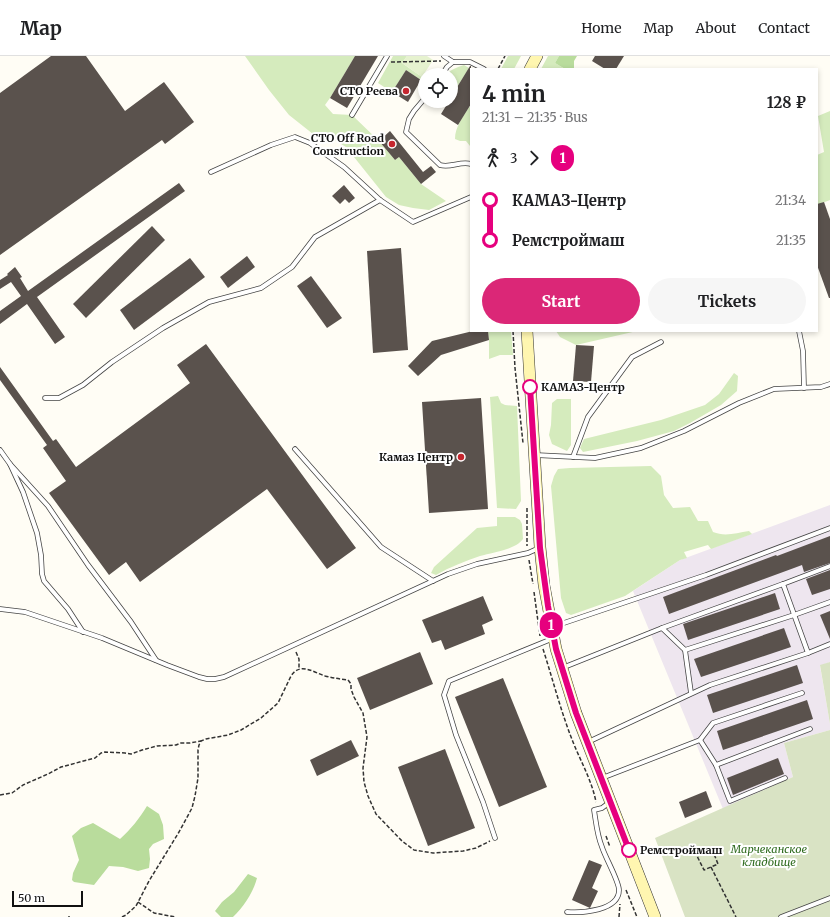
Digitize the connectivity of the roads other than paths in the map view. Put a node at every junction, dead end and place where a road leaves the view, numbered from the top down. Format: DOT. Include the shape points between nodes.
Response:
graph roads {
  1 [pos="387,56"];
  2 [pos="444,56"];
  3 [pos="537,56"];
  4 [pos="453,62"];
  5 [pos="446,68"];
  6 [pos="482,68"];
  7 [pos="531,68"];
  8 [pos="418,106"];
  9 [pos="352,115"];
  10 [pos="470,164"];
  11 [pos="211,172"];
  12 [pos="470,197"];
  13 [pos="380,200"];
  14 [pos="527,332"];
  15 [pos="798,332"];
  16 [pos="661,342"];
  17 [pos="830,384"];
  18 [pos="804,388"];
  19 [pos="45,398"];
  20 [pos="295,449"];
  21 [pos="0,450"];
  22 [pos="535,455"];
  23 [pos="573,457"];
  24 [pos="10,464"];
  25 [pos="830,528"];
  26 [pos="540,548"];
  27 [pos="830,566"];
  28 [pos="433,581"];
  29 [pos="783,584"];
  30 [pos="830,602"];
  31 [pos="0,609"];
  32 [pos="794,615"];
  33 [pos="552,627"];
  34 [pos="662,628"];
  35 [pos="83,632"];
  36 [pos="554,638"];
  37 [pos="830,644"];
  38 [pos="685,650"];
  39 [pos="808,653"];
  40 [pos="157,661"];
  41 [pos="562,668"];
  42 [pos="691,693"];
  43 [pos="802,693"];
  44 [pos="810,729"];
  45 [pos="700,740"];
  46 [pos="588,742"];
  47 [pos="716,765"];
  48 [pos="602,778"];
  49 [pos="785,778"];
  50 [pos="611,802"];
  51 [pos="495,838"];
  52 [pos="830,898"];
  53 [pos="567,912"];
  54 [pos="655,917"];
  55 [pos="781,917"];
  1 -- 9 [label="lane"];
  2 -- 4 [label="lane"];
  3 -- 7 [label="street"];
  4 -- 5 [label="lane"];
  4 -- 6 [label="lane" via="470,62"];
  8 -- 10 [label="lane" via="409,119 406,132 440,165"];
  11 -- 13 [label="lane" via="295,136 344,166"];
  12 -- 13 [label="lane" via="413,222"];
  13 -- 19 [label="lane" via="315,237 292,267 261,288 209,302 163,328 83,385 59,398"];
  14 -- 22 [label="street"];
  15 -- 18 [label="lane" via="803,351"];
  16 -- 23 [label="lane" via="632,357 588,417"];
  17 -- 18 [label="lane"];
  18 -- 23 [label="lane" via="774,389 739,402 684,431 641,448 596,458"];
  20 -- 28 [label="lane" via="381,547"];
  21 -- 24 [label="lane"];
  22 -- 23 [label="lane"];
  22 -- 26 [label="street"];
  24 -- 35 [label="lane" via="37,533 44,581 68,609"];
  24 -- 40 [label="lane" via="48,506"];
  25 -- 33 [label="lane" via="706,575"];
  26 -- 28 [label="lane" via="477,564"];
  26 -- 33 [label="street"];
  27 -- 29 [label="lane"];
  28 -- 40 [label="lane" via="224,677 207,679"];
  29 -- 32 [label="lane"];
  29 -- 34 [label="lane"];
  30 -- 32 [label="lane"];
  31 -- 35 [label="lane" via="25,612"];
  32 -- 38 [label="lane"];
  32 -- 39 [label="lane"];
  33 -- 36 [label="street"];
  34 -- 38 [label="lane"];
  34 -- 41 [label="lane"];
  35 -- 40 [label="lane"];
  36 -- 41 [label="street"];
  36 -- 51 [label="lane" via="449,681 444,695 456,735"];
  37 -- 39 [label="lane"];
  38 -- 42 [label="lane"];
  39 -- 42 [label="lane"];
  41 -- 46 [label="street"];
  42 -- 46 [label="lane"];
  43 -- 45 [label="lane" via="713,723"];
  44 -- 47 [label="lane"];
  45 -- 47 [label="lane"];
  45 -- 48 [label="lane"];
  46 -- 48 [label="street"];
  47 -- 49 [label="lane" via="730,801"];
  48 -- 50 [label="street"];
  50 -- 53 [label="lane" via="594,810 601,845 620,890 611,904 601,909"];
  50 -- 54 [label="street"];
  52 -- 55 [label="lane"];
}
